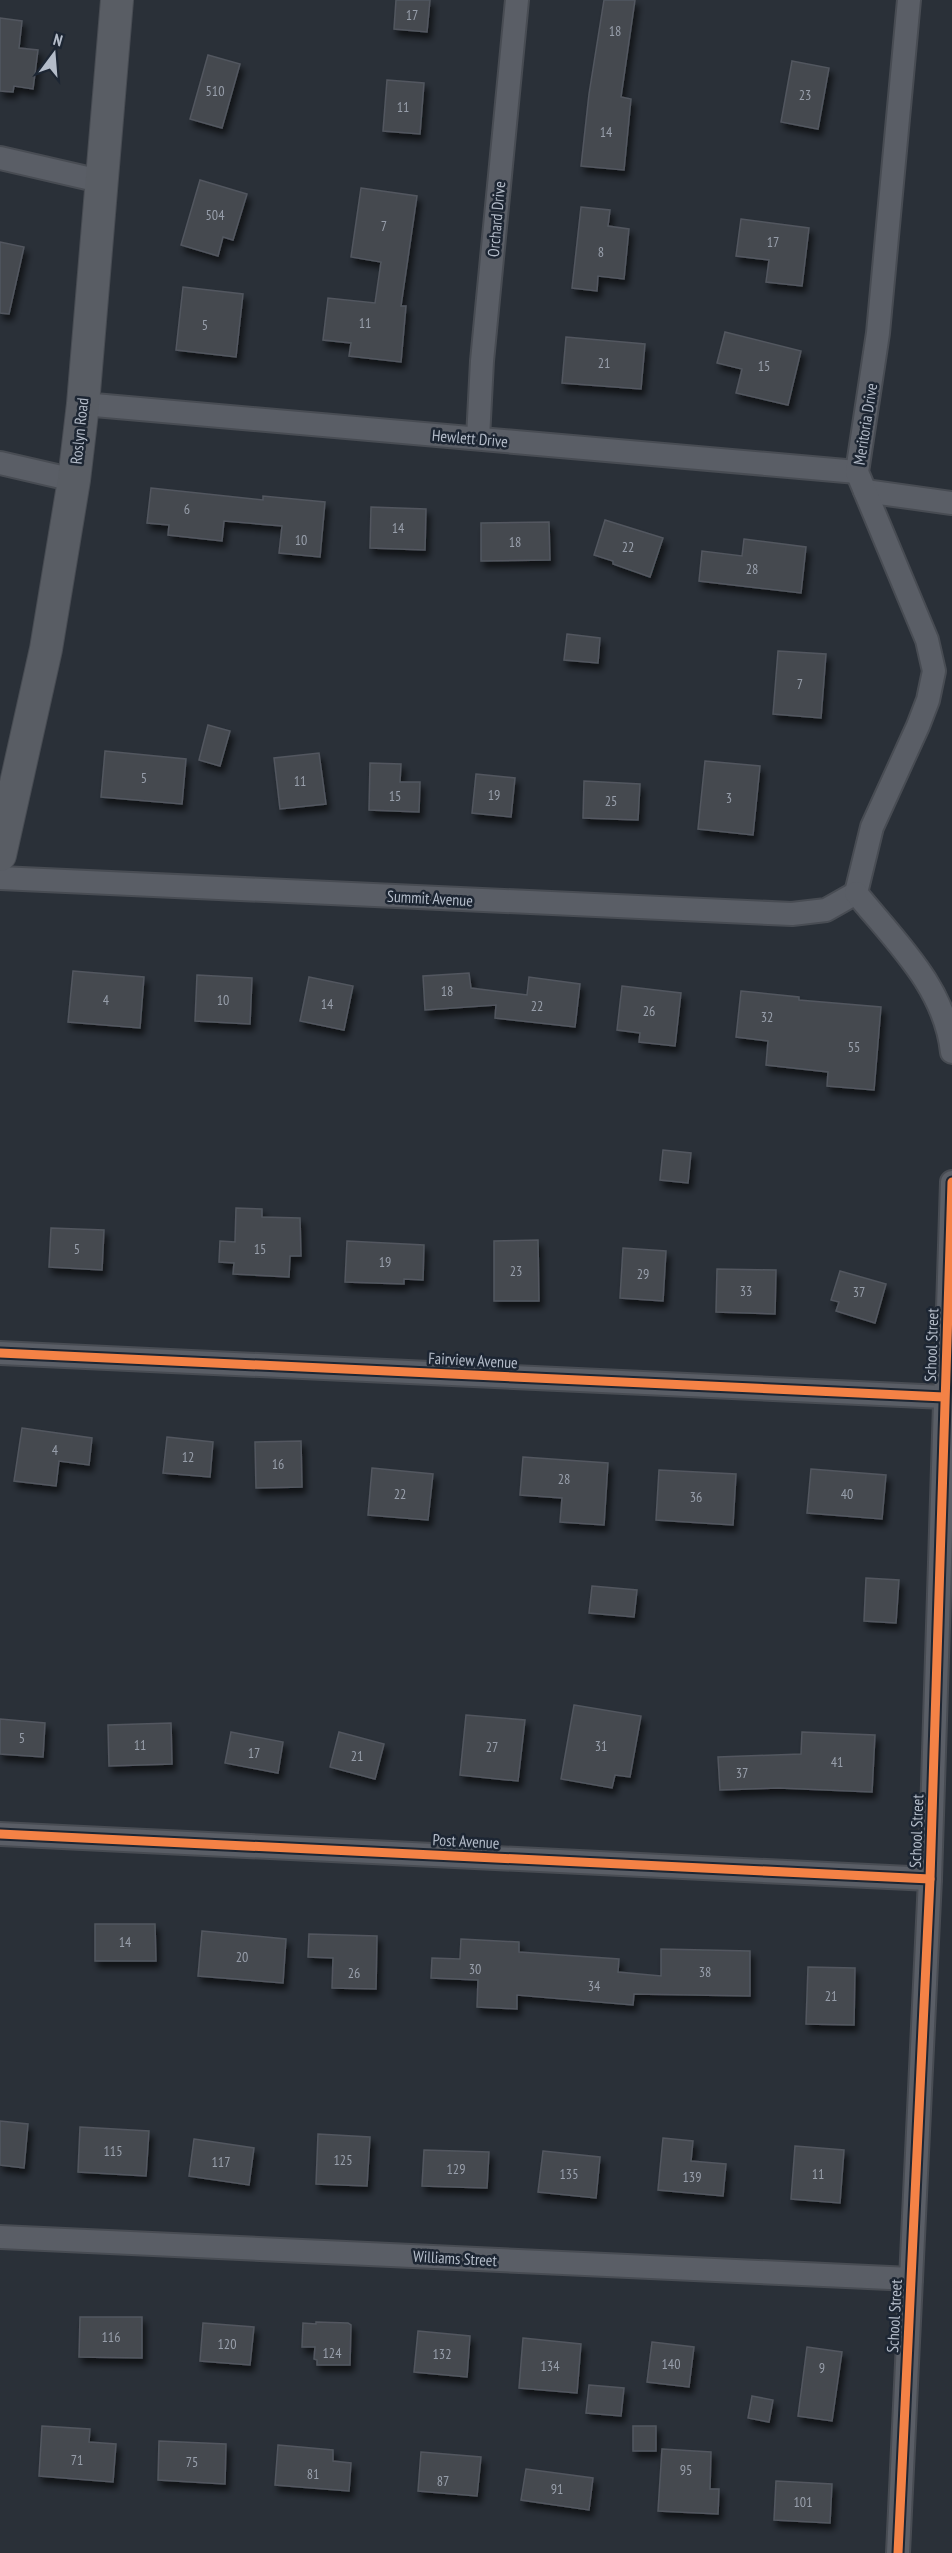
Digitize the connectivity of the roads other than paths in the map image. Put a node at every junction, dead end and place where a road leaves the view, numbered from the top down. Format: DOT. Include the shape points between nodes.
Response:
graph roads {
  1 [pos="117,0"];
  2 [pos="517,0"];
  3 [pos="909,0"];
  4 [pos="0,158"];
  5 [pos="100,181"];
  6 [pos="83,404"];
  7 [pos="478,438"];
  8 [pos="0,463"];
  9 [pos="74,480"];
  10 [pos="861,482"];
  11 [pos="952,503"];
  12 [pos="10,770"];
  13 [pos="0,855"];
  14 [pos="0,878"];
  15 [pos="856,893"];
  16 [pos="952,1052"];
  17 [pos="952,1182"];
  18 [pos="0,1353"];
  19 [pos="944,1397"];
  20 [pos="0,1834"];
  21 [pos="930,1879"];
  22 [pos="0,2237"];
  23 [pos="911,2279"];
  24 [pos="898,2553"];
  1 -- 5 [label="main road, Roslyn Road"];
  2 -- 7 [label="street, Orchard Drive"];
  3 -- 10 [label="street, Meritoria Drive"];
  4 -- 5 [label="street"];
  5 -- 6 [label="main road, Roslyn Road"];
  6 -- 7 [label="street, Hewlett Drive"];
  6 -- 9 [label="main road, Roslyn Road"];
  7 -- 10 [label="street, Hewlett Drive"];
  8 -- 9 [label="street"];
  9 -- 12 [label="main road, Roslyn Road" via="46,648"];
  10 -- 11 [label="street, Hewlett Drive"];
  10 -- 15 [label="street" via="927,640 934,671 918,726 872,827"];
  12 -- 13 [label="main road, Roslyn Road"];
  14 -- 15 [label="street, Summit Avenue" via="792,914 826,910"];
  15 -- 16 [label="street" via="925,978 942,1009"];
  17 -- 19 [label="street, School Street"];
  18 -- 19 [label="street, Fairview Avenue"];
  19 -- 21 [label="street, School Street"];
  20 -- 21 [label="street, Post Avenue"];
  21 -- 23 [label="street, School Street"];
  22 -- 23 [label="street, Williams Street"];
  23 -- 24 [label="street, School Street"];
}
